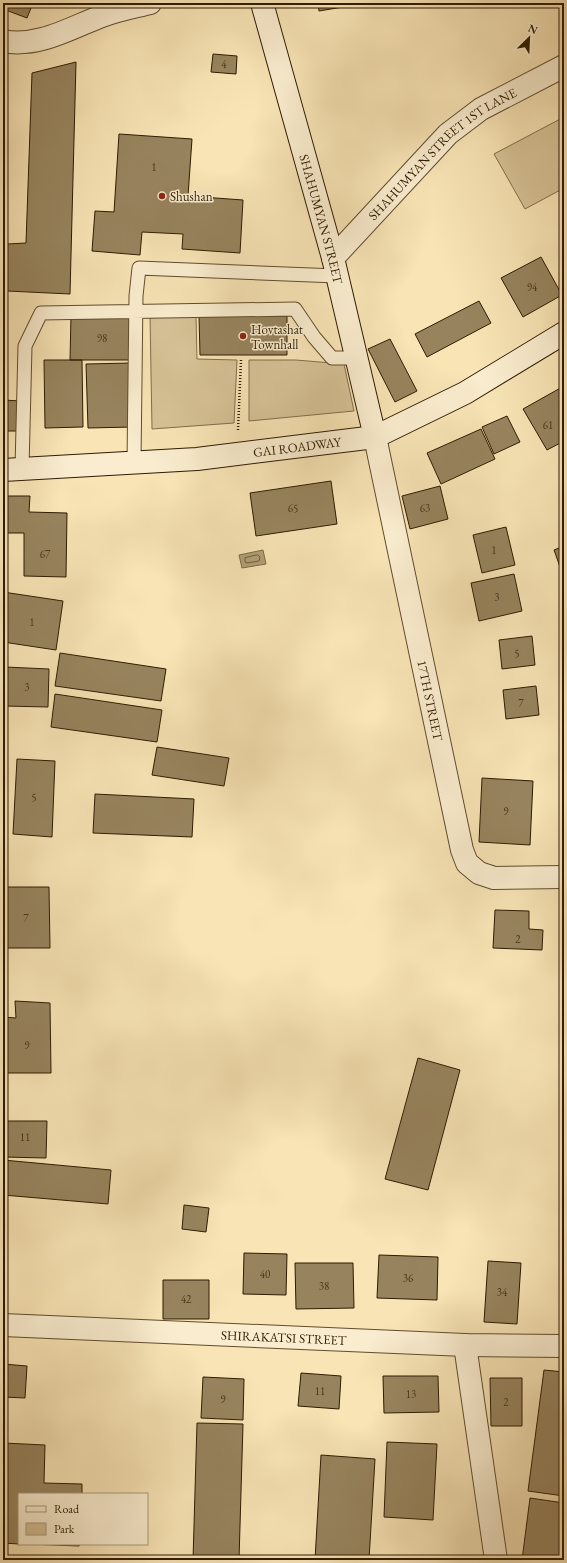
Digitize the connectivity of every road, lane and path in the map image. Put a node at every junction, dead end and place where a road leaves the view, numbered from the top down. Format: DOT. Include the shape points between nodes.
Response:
graph roads {
  1 [pos="150,3"];
  2 [pos="262,3"];
  3 [pos="3,41"];
  4 [pos="564,66"];
  5 [pos="335,267"];
  6 [pos="136,310"];
  7 [pos="564,333"];
  8 [pos="357,358"];
  9 [pos="241,360"];
  10 [pos="238,430"];
  11 [pos="374,437"];
  12 [pos="134,462"];
  13 [pos="13,469"];
  14 [pos="564,877"];
  15 [pos="3,1325"];
  16 [pos="465,1345"];
  17 [pos="564,1346"];
  18 [pos="496,1560"];
  1 -- 3 [label="street" via="104,15 48,39 13,43"];
  2 -- 5 [label="street, SHAHUMYAN STREET"];
  4 -- 5 [label="street, SHAHUMYAN STREET 1ST LANE" via="481,109 448,134"];
  5 -- 6 [label="lane" via="140,268"];
  5 -- 8 [label="street, SHAHUMYAN STREET"];
  6 -- 8 [label="lane" via="295,309 332,358"];
  6 -- 12 [label="lane"];
  6 -- 13 [label="lane" via="41,313 25,346"];
  7 -- 11 [label="street, GAI ROADWAY" via="465,393"];
  8 -- 11 [label="street, SHAHUMYAN STREET"];
  9 -- 10 [label="path"];
  11 -- 12 [label="street, GAI ROADWAY" via="197,459"];
  11 -- 14 [label="street, 17TH STREET" via="462,850 467,863 479,873 494,878"];
  12 -- 13 [label="street, GAI ROADWAY"];
  15 -- 16 [label="street, SHIRAKATSI STREET"];
  16 -- 17 [label="street, SHIRAKATSI STREET"];
  16 -- 18 [label="street"];
}
